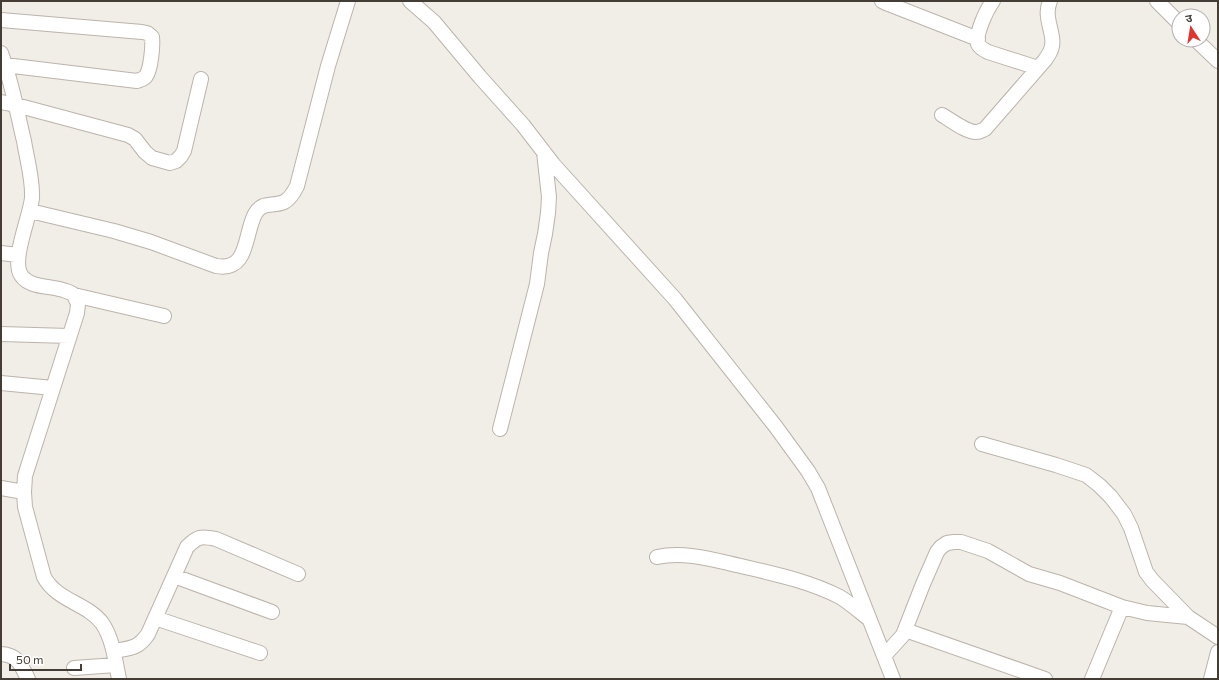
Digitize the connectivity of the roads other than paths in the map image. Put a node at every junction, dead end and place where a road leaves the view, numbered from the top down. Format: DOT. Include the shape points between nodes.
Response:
graph roads {
  1 [pos="348,1"];
  2 [pos="410,1"];
  3 [pos="882,1"];
  4 [pos="1050,1"];
  5 [pos="1157,1"];
  6 [pos="988,2"];
  7 [pos="1171,15"];
  8 [pos="1,20"];
  9 [pos="978,39"];
  10 [pos="1204,48"];
  11 [pos="3,59"];
  12 [pos="1218,62"];
  13 [pos="1038,68"];
  14 [pos="201,79"];
  15 [pos="1,102"];
  16 [pos="16,105"];
  17 [pos="942,115"];
  18 [pos="544,152"];
  19 [pos="30,211"];
  20 [pos="1,253"];
  21 [pos="18,256"];
  22 [pos="74,295"];
  23 [pos="164,316"];
  24 [pos="1,334"];
  25 [pos="69,336"];
  26 [pos="1,383"];
  27 [pos="53,388"];
  28 [pos="500,429"];
  29 [pos="982,444"];
  30 [pos="1,488"];
  31 [pos="24,492"];
  32 [pos="658,556"];
  33 [pos="298,574"];
  34 [pos="174,576"];
  35 [pos="1122,607"];
  36 [pos="272,612"];
  37 [pos="1188,617"];
  38 [pos="155,618"];
  39 [pos="869,619"];
  40 [pos="905,630"];
  41 [pos="1218,638"];
  42 [pos="114,651"];
  43 [pos="1218,652"];
  44 [pos="260,653"];
  45 [pos="1,654"];
  46 [pos="884,656"];
  47 [pos="74,668"];
  48 [pos="117,672"];
  49 [pos="28,679"];
  50 [pos="893,679"];
  51 [pos="1045,679"];
  52 [pos="1092,679"];
  53 [pos="1211,679"];
  1 -- 19 [label="street" via="337,33 297,186 284,202 260,206 254,215 242,253 238,261 231,266 216,266 114,231"];
  2 -- 18 [label="street" via="434,22"];
  3 -- 9 [label="street"];
  4 -- 13 [label="street" via="1048,16 1051,51"];
  5 -- 7 [label="street"];
  6 -- 9 [label="street"];
  8 -- 11 [label="street" via="142,32 152,37 149,69 142,80 137,81"];
  9 -- 13 [label="street" via="978,45 988,52"];
  10 -- 12 [label="street"];
  11 -- 16 [label="street"];
  13 -- 17 [label="street" via="985,129 979,132 968,130"];
  14 -- 16 [label="street" via="184,150 176,161 170,163 152,158 128,135"];
  15 -- 16 [label="street"];
  16 -- 19 [label="street" via="32,181"];
  18 -- 28 [label="street" via="549,197 545,234 537,284"];
  18 -- 39 [label="street" via="675,299 808,471 818,488"];
  19 -- 21 [label="street"];
  20 -- 21 [label="street"];
  21 -- 22 [label="street" via="21,275 30,283 66,290"];
  22 -- 23 [label="street"];
  22 -- 25 [label="street" via="78,304 77,313"];
  24 -- 25 [label="street"];
  25 -- 27 [label="street"];
  26 -- 27 [label="street"];
  27 -- 31 [label="street" via="25,476"];
  29 -- 37 [label="street" via="1086,475 1099,485 1112,497 1124,514 1146,572 1160,590"];
  30 -- 31 [label="street"];
  31 -- 42 [label="street" via="25,507 44,577 57,592 93,614 101,623"];
  32 -- 39 [label="street" via="681,554 700,557 788,577 841,598"];
  33 -- 34 [label="street" via="206,537 196,538 187,547"];
  34 -- 36 [label="street"];
  34 -- 38 [label="street"];
  35 -- 37 [label="street" via="1148,613"];
  35 -- 40 [label="street" via="1029,574 988,551 954,542 947,543 938,552 922,584"];
  35 -- 52 [label="street"];
  37 -- 41 [label="street"];
  38 -- 42 [label="street" via="143,642 134,647"];
  38 -- 44 [label="street"];
  39 -- 46 [label="street"];
  40 -- 46 [label="street"];
  40 -- 51 [label="street"];
  42 -- 48 [label="street"];
  43 -- 53 [label="street"];
  45 -- 49 [label="street" via="13,656"];
  46 -- 50 [label="street"];
  47 -- 48 [label="street"];
}
